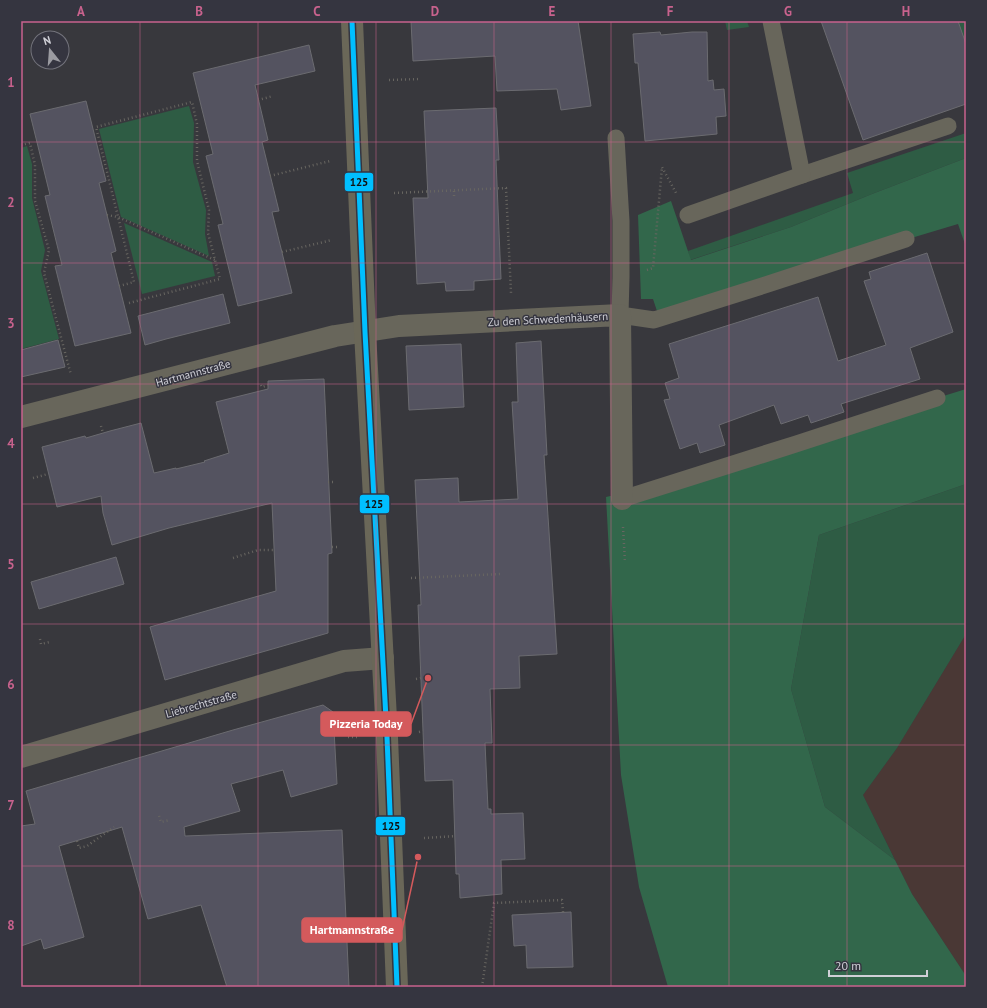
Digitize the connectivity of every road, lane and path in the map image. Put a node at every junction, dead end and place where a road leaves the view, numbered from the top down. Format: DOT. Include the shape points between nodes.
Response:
graph roads {
  1 [pos="352,21"];
  2 [pos="771,21"];
  3 [pos="421,79"];
  4 [pos="389,80"];
  5 [pos="273,96"];
  6 [pos="258,100"];
  7 [pos="948,126"];
  8 [pos="616,138"];
  9 [pos="21,146"];
  10 [pos="101,146"];
  11 [pos="97,148"];
  12 [pos="330,162"];
  13 [pos="802,175"];
  14 [pos="270,176"];
  15 [pos="454,191"];
  16 [pos="394,193"];
  17 [pos="454,197"];
  18 [pos="107,215"];
  19 [pos="688,215"];
  20 [pos="118,217"];
  21 [pos="906,239"];
  22 [pos="334,240"];
  23 [pos="282,252"];
  24 [pos="215,260"];
  25 [pos="621,277"];
  26 [pos="119,286"];
  27 [pos="129,303"];
  28 [pos="620,315"];
  29 [pos="512,320"];
  30 [pos="365,332"];
  31 [pos="71,376"];
  32 [pos="936,398"];
  33 [pos="21,418"];
  34 [pos="48,474"];
  35 [pos="33,478"];
  36 [pos="328,482"];
  37 [pos="336,482"];
  38 [pos="622,499"];
  39 [pos="332,547"];
  40 [pos="338,547"];
  41 [pos="274,550"];
  42 [pos="233,558"];
  43 [pos="625,562"];
  44 [pos="501,574"];
  45 [pos="411,578"];
  46 [pos="40,639"];
  47 [pos="50,642"];
  48 [pos="383,658"];
  49 [pos="416,678"];
  50 [pos="421,678"];
  51 [pos="423,731"];
  52 [pos="419,732"];
  53 [pos="21,757"];
  54 [pos="159,816"];
  55 [pos="170,820"];
  56 [pos="114,826"];
  57 [pos="455,836"];
  58 [pos="424,838"];
  59 [pos="77,841"];
  60 [pos="563,912"];
  61 [pos="397,987"];
  62 [pos="482,987"];
  1 -- 30 [label="main road"];
  2 -- 13 [label="lane"];
  3 -- 4 [label="path"];
  5 -- 6 [label="path"];
  7 -- 13 [label="lane"];
  8 -- 25 [label="lane" via="621,221"];
  9 -- 31 [label="path" via="30,143 35,165 35,201 48,250 44,273"];
  10 -- 11 [label="path"];
  10 -- 20 [label="path"];
  10 -- 24 [label="path" via="96,127 192,102 197,124 197,161 209,210 208,233"];
  12 -- 14 [label="path"];
  13 -- 19 [label="lane"];
  15 -- 16 [label="path"];
  15 -- 17 [label="path"];
  15 -- 29 [label="path" via="506,188"];
  18 -- 20 [label="path"];
  19 -- 25 [label="path" via="662,167 653,268"];
  20 -- 24 [label="path"];
  20 -- 26 [label="path" via="134,282"];
  21 -- 28 [label="lane" via="654,320"];
  22 -- 23 [label="path"];
  24 -- 27 [label="path" via="220,279"];
  25 -- 28 [label="lane"];
  28 -- 29 [label="street, Zu den Schwedenhäusern"];
  28 -- 38 [label="street, Zu den Schwedenhäusern"];
  29 -- 30 [label="street, Zu den Schwedenhäusern" via="399,326"];
  30 -- 33 [label="street, Hartmannstraße" via="335,336"];
  30 -- 48 [label="main road"];
  32 -- 38 [label="lane"];
  34 -- 35 [label="path"];
  36 -- 37 [label="path"];
  38 -- 43 [label="path"];
  39 -- 40 [label="path"];
  41 -- 42 [label="path" via="258,550"];
  44 -- 45 [label="path"];
  46 -- 47 [label="path" via="41,644"];
  48 -- 53 [label="street, Liebrechtstraße" via="344,661"];
  48 -- 61 [label="main road"];
  49 -- 50 [label="path"];
  51 -- 52 [label="path"];
  54 -- 55 [label="path" via="161,822"];
  56 -- 59 [label="path" via="87,846 79,848"];
  57 -- 58 [label="path"];
  60 -- 62 [label="path" via="562,900 494,903"];
}
